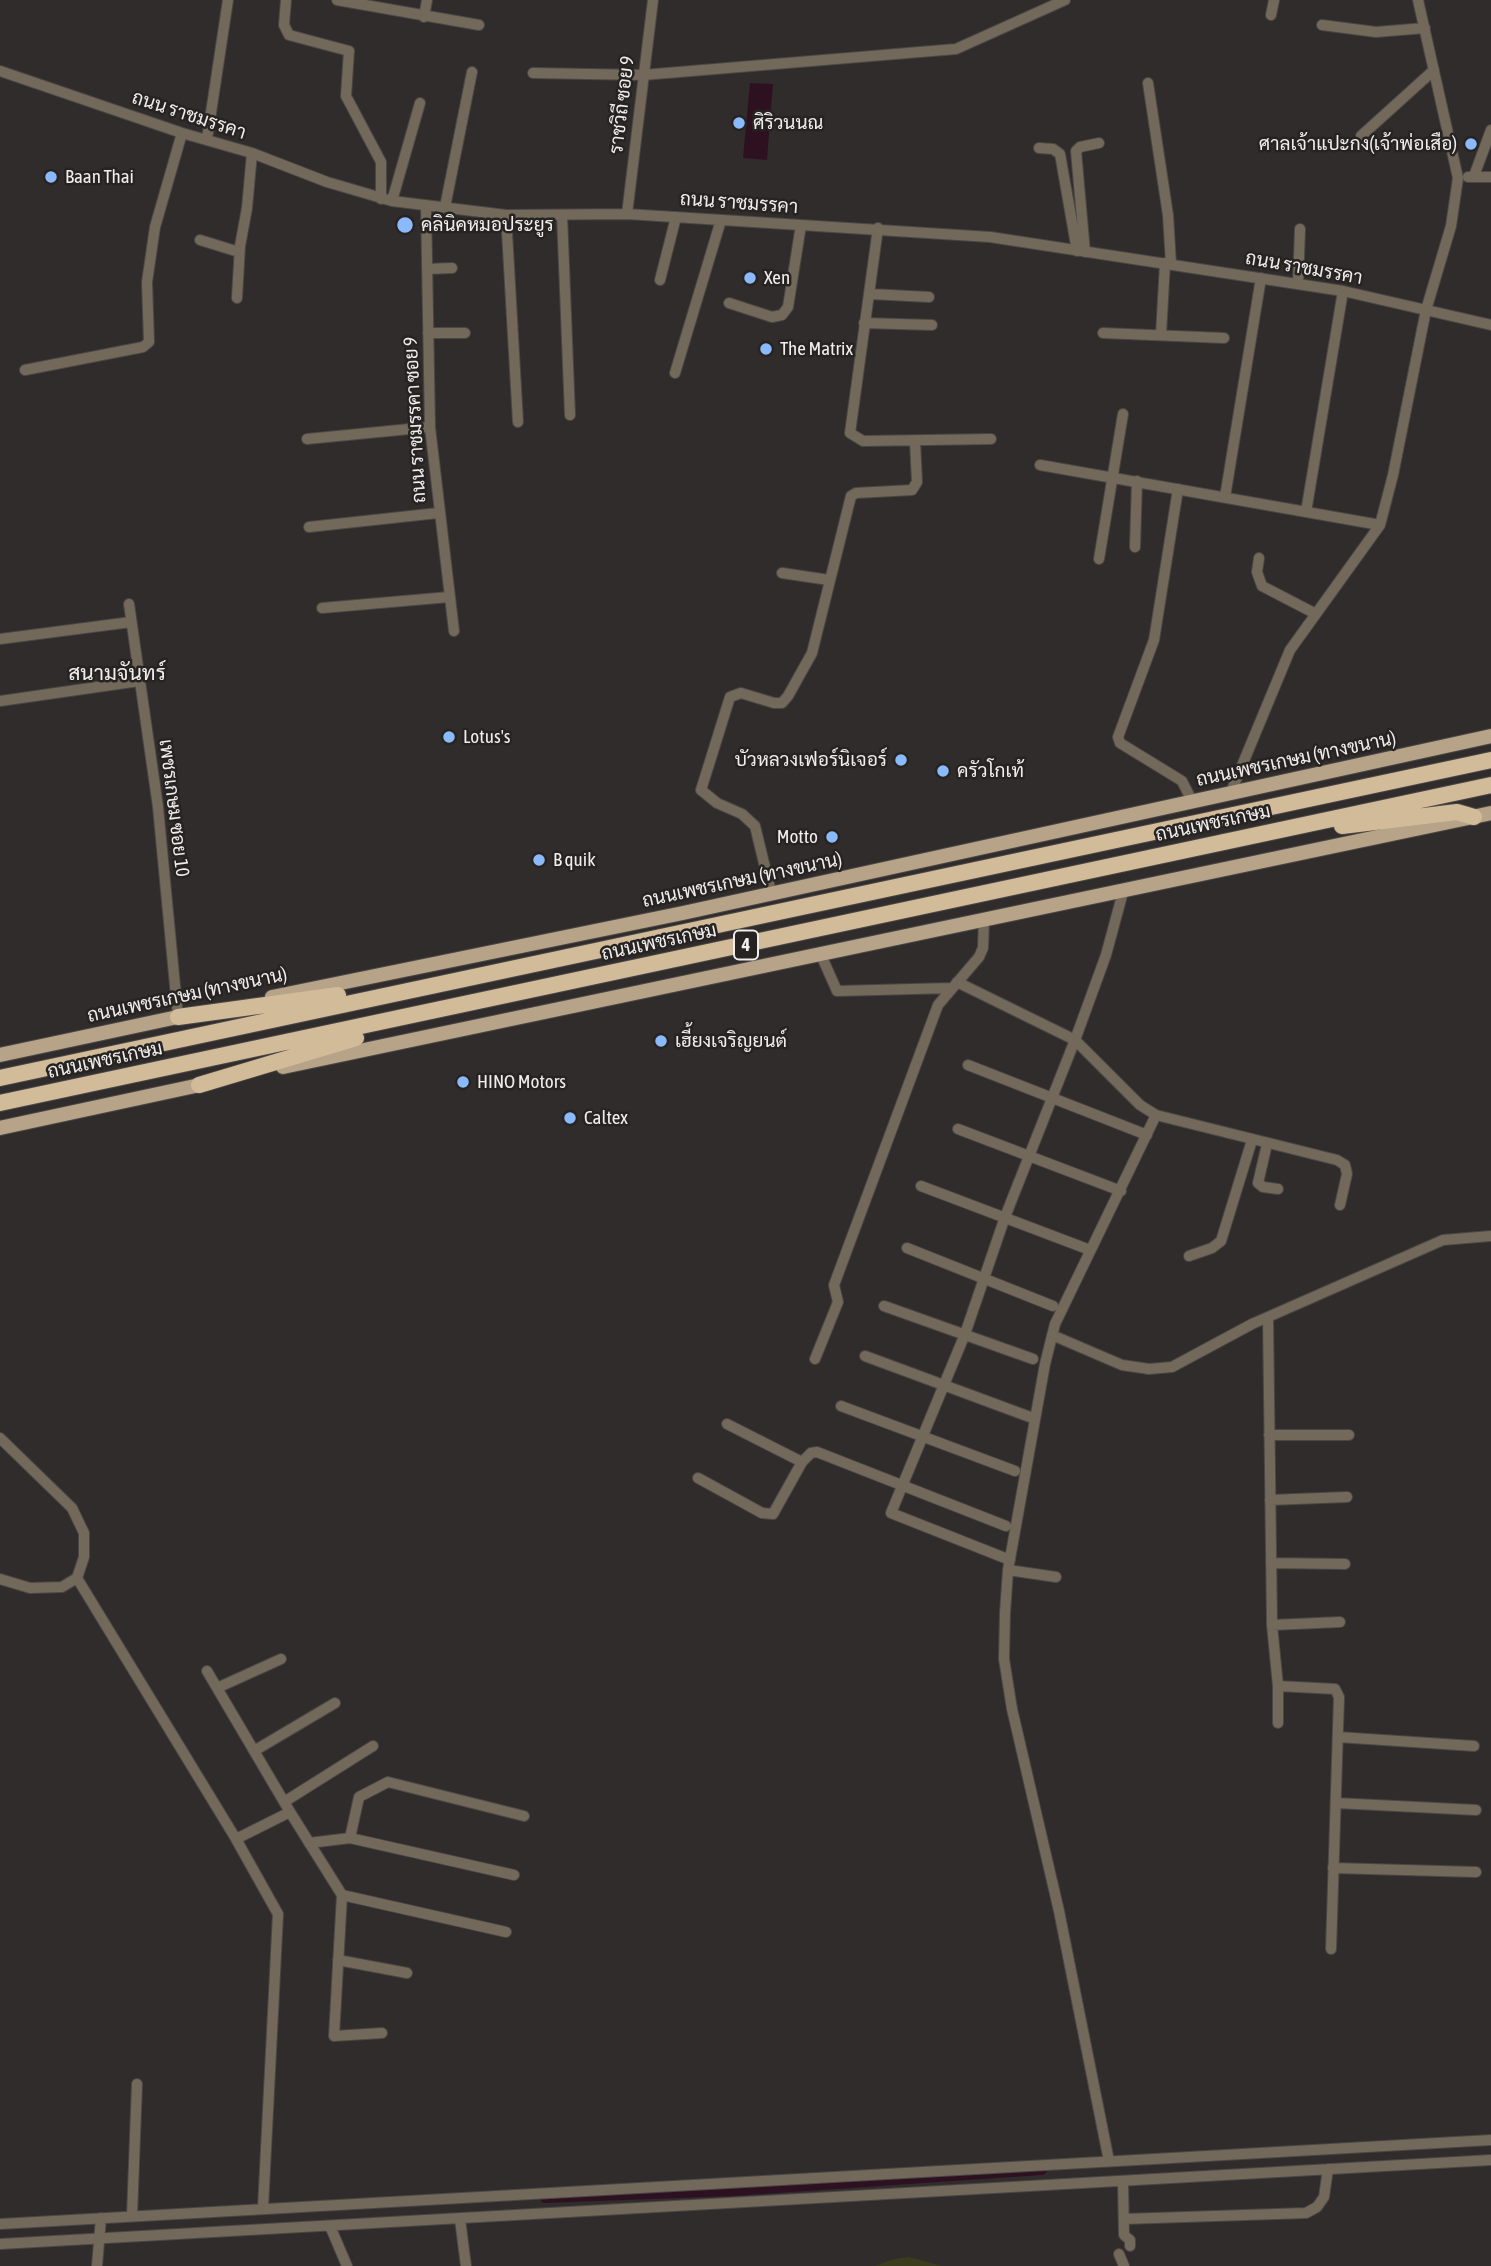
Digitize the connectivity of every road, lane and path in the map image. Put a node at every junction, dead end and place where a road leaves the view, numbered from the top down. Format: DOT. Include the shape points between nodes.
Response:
graph roads {
  1 [pos="228,0"];
  2 [pos="286,0"];
  3 [pos="337,0"];
  4 [pos="427,0"];
  5 [pos="653,0"];
  6 [pos="1065,0"];
  7 [pos="1274,0"];
  8 [pos="1418,0"];
  9 [pos="1051,2"];
  10 [pos="1271,15"];
  11 [pos="424,17"];
  12 [pos="1322,24"];
  13 [pos="479,25"];
  14 [pos="1425,28"];
  15 [pos="1434,70"];
  16 [pos="0,71"];
  17 [pos="472,72"];
  18 [pos="533,73"];
  19 [pos="643,75"];
  20 [pos="1148,83"];
  21 [pos="420,103"];
  22 [pos="1491,130"];
  23 [pos="183,133"];
  24 [pos="1361,136"];
  25 [pos="206,139"];
  26 [pos="1098,143"];
  27 [pos="1039,148"];
  28 [pos="252,153"];
  29 [pos="1475,176"];
  30 [pos="1491,177"];
  31 [pos="1458,178"];
  32 [pos="386,200"];
  33 [pos="426,206"];
  34 [pos="445,207"];
  35 [pos="627,214"];
  36 [pos="506,215"];
  37 [pos="562,215"];
  38 [pos="676,217"];
  39 [pos="721,220"];
  40 [pos="801,225"];
  41 [pos="878,228"];
  42 [pos="1300,229"];
  43 [pos="200,240"];
  44 [pos="1081,251"];
  45 [pos="239,252"];
  46 [pos="1168,263"];
  47 [pos="452,268"];
  48 [pos="428,269"];
  49 [pos="1261,278"];
  50 [pos="660,280"];
  51 [pos="1298,284"];
  52 [pos="1343,291"];
  53 [pos="870,294"];
  54 [pos="929,297"];
  55 [pos="237,298"];
  56 [pos="729,303"];
  57 [pos="1426,310"];
  58 [pos="864,323"];
  59 [pos="932,325"];
  60 [pos="1491,325"];
  61 [pos="428,333"];
  62 [pos="465,333"];
  63 [pos="1103,333"];
  64 [pos="1161,335"];
  65 [pos="1224,338"];
  66 [pos="25,370"];
  67 [pos="675,373"];
  68 [pos="1123,414"];
  69 [pos="570,415"];
  70 [pos="518,422"];
  71 [pos="430,427"];
  72 [pos="307,439"];
  73 [pos="991,439"];
  74 [pos="915,441"];
  75 [pos="1040,465"];
  76 [pos="1111,477"];
  77 [pos="1138,481"];
  78 [pos="1178,489"];
  79 [pos="1225,497"];
  80 [pos="1306,512"];
  81 [pos="438,513"];
  82 [pos="1380,525"];
  83 [pos="309,527"];
  84 [pos="1135,547"];
  85 [pos="1259,558"];
  86 [pos="1098,559"];
  87 [pos="782,573"];
  88 [pos="829,580"];
  89 [pos="449,597"];
  90 [pos="129,604"];
  91 [pos="322,608"];
  92 [pos="1316,614"];
  93 [pos="131,622"];
  94 [pos="454,631"];
  95 [pos="0,639"];
  96 [pos="139,681"];
  97 [pos="0,701"];
  98 [pos="1491,736"];
  99 [pos="1491,761"];
  100 [pos="1491,785"];
  101 [pos="1231,792"];
  102 [pos="1192,801"];
  103 [pos="1491,813"];
  104 [pos="1474,817"];
  105 [pos="1301,825"];
  106 [pos="771,892"];
  107 [pos="1123,892"];
  108 [pos="984,920"];
  109 [pos="821,955"];
  110 [pos="456,979"];
  111 [pos="954,985"];
  112 [pos="463,1006"];
  113 [pos="178,1017"];
  114 [pos="1075,1040"];
  115 [pos="0,1055"];
  116 [pos="968,1065"];
  117 [pos="0,1078"];
  118 [pos="199,1085"];
  119 [pos="1052,1098"];
  120 [pos="0,1103"];
  121 [pos="1156,1115"];
  122 [pos="0,1128"];
  123 [pos="958,1129"];
  124 [pos="1147,1135"];
  125 [pos="1252,1140"];
  126 [pos="1267,1144"];
  127 [pos="1031,1157"];
  128 [pos="920,1186"];
  129 [pos="1278,1189"];
  130 [pos="1121,1191"];
  131 [pos="1340,1205"];
  132 [pos="1005,1217"];
  133 [pos="1491,1236"];
  134 [pos="907,1248"];
  135 [pos="1090,1250"];
  136 [pos="1189,1256"];
  137 [pos="984,1278"];
  138 [pos="884,1306"];
  139 [pos="1053,1306"];
  140 [pos="1268,1317"];
  141 [pos="965,1334"];
  142 [pos="1052,1335"];
  143 [pos="865,1356"];
  144 [pos="815,1359"];
  145 [pos="1033,1359"];
  146 [pos="942,1384"];
  147 [pos="841,1406"];
  148 [pos="1030,1417"];
  149 [pos="727,1424"];
  150 [pos="924,1434"];
  151 [pos="1269,1435"];
  152 [pos="1349,1435"];
  153 [pos="0,1438"];
  154 [pos="802,1462"];
  155 [pos="1015,1471"];
  156 [pos="698,1478"];
  157 [pos="904,1486"];
  158 [pos="1347,1497"];
  159 [pos="1270,1500"];
  160 [pos="1006,1526"];
  161 [pos="1271,1563"];
  162 [pos="1345,1564"];
  163 [pos="1009,1565"];
  164 [pos="1056,1577"];
  165 [pos="77,1578"];
  166 [pos="0,1579"];
  167 [pos="1339,1622"];
  168 [pos="1272,1625"];
  169 [pos="281,1659"];
  170 [pos="207,1671"];
  171 [pos="1278,1686"];
  172 [pos="217,1688"];
  173 [pos="335,1703"];
  174 [pos="1278,1723"];
  175 [pos="1338,1737"];
  176 [pos="373,1746"];
  177 [pos="1474,1746"];
  178 [pos="254,1751"];
  179 [pos="1336,1803"];
  180 [pos="287,1807"];
  181 [pos="1476,1810"];
  182 [pos="524,1816"];
  183 [pos="350,1838"];
  184 [pos="236,1839"];
  185 [pos="309,1843"];
  186 [pos="1334,1868"];
  187 [pos="1476,1872"];
  188 [pos="514,1875"];
  189 [pos="342,1895"];
  190 [pos="506,1932"];
  191 [pos="1331,1949"];
  192 [pos="338,1960"];
  193 [pos="407,1973"];
  194 [pos="382,2033"];
  195 [pos="137,2084"];
  196 [pos="1491,2140"];
  197 [pos="1491,2160"];
  198 [pos="1109,2161"];
  199 [pos="1328,2169"];
  200 [pos="1124,2182"];
  201 [pos="580,2201"];
  202 [pos="315,2206"];
  203 [pos="263,2208"];
  204 [pos="132,2216"];
  205 [pos="101,2219"];
  206 [pos="460,2219"];
  207 [pos="1124,2219"];
  208 [pos="0,2224"];
  209 [pos="317,2224"];
  210 [pos="330,2226"];
  211 [pos="101,2235"];
  212 [pos="0,2244"];
  213 [pos="97,2266"];
  214 [pos="347,2266"];
  215 [pos="466,2266"];
  216 [pos="1124,2266"];
  1 -- 25 [label="street"];
  2 -- 32 [label="street" via="284,24 289,35 349,51 346,96 381,162"];
  3 -- 11 [label="street"];
  4 -- 11 [label="street"];
  5 -- 19 [label="street, ราชวิถี ซอย 9"];
  6 -- 9 [label="street"];
  7 -- 10 [label="street"];
  8 -- 14 [label="street"];
  9 -- 19 [label="street" via="957,50"];
  11 -- 13 [label="street"];
  12 -- 14 [label="street" via="1377,32"];
  14 -- 15 [label="street"];
  15 -- 24 [label="street"];
  15 -- 31 [label="street"];
  16 -- 23 [label="street, ถนน ราชมรรคา"];
  17 -- 34 [label="street"];
  18 -- 19 [label="street"];
  19 -- 35 [label="street, ราชวิถี ซอย 9"];
  20 -- 46 [label="street" via="1168,215"];
  21 -- 32 [label="street"];
  22 -- 29 [label="street"];
  23 -- 25 [label="street, ถนน ราชมรรคา"];
  23 -- 66 [label="street" via="155,227 146,282 149,342 143,347"];
  25 -- 28 [label="street, ถนน ราชมรรคา"];
  26 -- 44 [label="street" via="1076,151"];
  27 -- 44 [label="street" via="1060,154"];
  28 -- 32 [label="street, ถนน ราชมรรคา"];
  28 -- 45 [label="street"];
  29 -- 30 [label="street"];
  29 -- 31 [label="street"];
  31 -- 57 [label="street" via="1451,226"];
  32 -- 33 [label="street, ถนน ราชมรรคา"];
  33 -- 34 [label="street, ถนน ราชมรรคา"];
  33 -- 48 [label="street, ถนน ราชมรรคา ซอย 9"];
  34 -- 36 [label="street, ถนน ราชมรรคา"];
  35 -- 37 [label="street, ถนน ราชมรรคา"];
  35 -- 38 [label="street, ถนน ราชมรรคา"];
  36 -- 37 [label="street, ถนน ราชมรรคา"];
  36 -- 70 [label="street"];
  37 -- 69 [label="street"];
  38 -- 39 [label="street, ถนน ราชมรรคา"];
  38 -- 50 [label="street"];
  39 -- 40 [label="street, ถนน ราชมรรคา"];
  39 -- 67 [label="street"];
  40 -- 41 [label="street, ถนน ราชมรรคา"];
  40 -- 56 [label="street" via="788,307 782,315 772,317"];
  41 -- 44 [label="street, ถนน ราชมรรคา" via="990,237"];
  41 -- 53 [label="street"];
  42 -- 51 [label="street"];
  43 -- 45 [label="street"];
  44 -- 46 [label="street, ถนน ราชมรรคา"];
  45 -- 55 [label="street"];
  46 -- 49 [label="street, ถนน ราชมรรคา"];
  46 -- 64 [label="street"];
  47 -- 48 [label="street"];
  48 -- 61 [label="street, ถนน ราชมรรคา ซอย 9"];
  49 -- 51 [label="street, ถนน ราชมรรคา"];
  49 -- 79 [label="street"];
  51 -- 52 [label="street, ถนน ราชมรรคา"];
  52 -- 57 [label="street, ถนน ราชมรรคา"];
  52 -- 80 [label="street"];
  53 -- 54 [label="street"];
  53 -- 58 [label="street"];
  57 -- 60 [label="street, ถนน ราชมรรคา"];
  57 -- 82 [label="street"];
  58 -- 59 [label="street"];
  58 -- 74 [label="street" via="850,433 863,441"];
  61 -- 62 [label="street"];
  61 -- 71 [label="street, ถนน ราชมรรคา ซอย 9"];
  63 -- 64 [label="street"];
  64 -- 65 [label="street"];
  68 -- 76 [label="street"];
  71 -- 72 [label="street"];
  71 -- 81 [label="street, ถนน ราชมรรคา ซอย 9"];
  73 -- 74 [label="street"];
  74 -- 88 [label="street" via="915,488 851,496"];
  75 -- 76 [label="street"];
  76 -- 77 [label="street"];
  76 -- 86 [label="street"];
  77 -- 78 [label="street"];
  77 -- 84 [label="street"];
  78 -- 79 [label="street"];
  78 -- 102 [label="street" via="1154,640 1118,739 1182,781"];
  79 -- 80 [label="street"];
  80 -- 82 [label="street"];
  81 -- 83 [label="street"];
  81 -- 89 [label="street, ถนน ราชมรรคา ซอย 9"];
  82 -- 92 [label="street"];
  85 -- 92 [label="street" via="1262,586"];
  87 -- 88 [label="street"];
  88 -- 106 [label="street" via="812,653 796,685 782,703 741,693 730,697 701,790 755,826"];
  89 -- 91 [label="street"];
  89 -- 94 [label="street, ถนน ราชมรรคา ซอย 9"];
  90 -- 93 [label="street, เพชรเกษม ซอย 10"];
  92 -- 101 [label="street" via="1290,650"];
  93 -- 95 [label="street"];
  93 -- 96 [label="street, เพชรเกษม ซอย 10"];
  96 -- 97 [label="street"];
  96 -- 113 [label="street, เพชรเกษม ซอย 10" via="158,807"];
  98 -- 101 [label="main road, ถนนเพชรเกษม (ทางขนาน) / 4"];
  99 -- 110 [label="highway, ถนนเพชรเกษม / 4"];
  100 -- 105 [label="highway, ถนนเพชรเกษม / 4"];
  101 -- 102 [label="main road, ถนนเพชรเกษม (ทางขนาน) / 4"];
  102 -- 106 [label="main road, ถนนเพชรเกษม (ทางขนาน) / 4"];
  103 -- 104 [label="main road, 4"];
  104 -- 105 [label="highway" via="1457,812 1310,831"];
  104 -- 107 [label="main road, 4"];
  105 -- 112 [label="highway, ถนนเพชรเกษม / 4"];
  106 -- 113 [label="main road, ถนนเพชรเกษม (ทางขนาน) / 4"];
  107 -- 108 [label="main road, 4"];
  107 -- 114 [label="street"];
  108 -- 109 [label="main road, 4"];
  108 -- 111 [label="street" via="979,957"];
  109 -- 111 [label="street" via="837,991"];
  109 -- 118 [label="main road, 4"];
  110 -- 113 [label="highway"];
  110 -- 117 [label="highway, ถนนเพชรเกษม / 4"];
  111 -- 114 [label="street"];
  111 -- 144 [label="street" via="938,1004 834,1285 838,1302"];
  112 -- 118 [label="highway"];
  112 -- 120 [label="highway, ถนนเพชรเกษม / 4"];
  113 -- 115 [label="main road, ถนนเพชรเกษม (ทางขนาน) / 4"];
  114 -- 119 [label="street"];
  114 -- 121 [label="street"];
  116 -- 119 [label="street"];
  118 -- 122 [label="main road, 4"];
  119 -- 124 [label="street"];
  119 -- 127 [label="street"];
  121 -- 124 [label="street"];
  121 -- 125 [label="street"];
  123 -- 127 [label="street"];
  124 -- 130 [label="street"];
  125 -- 126 [label="street"];
  125 -- 136 [label="street" via="1221,1241"];
  126 -- 129 [label="street" via="1258,1183"];
  126 -- 131 [label="street" via="1345,1165"];
  127 -- 130 [label="street"];
  127 -- 132 [label="street"];
  128 -- 132 [label="street"];
  130 -- 135 [label="street"];
  132 -- 135 [label="street"];
  132 -- 137 [label="street"];
  133 -- 140 [label="street" via="1443,1240"];
  134 -- 137 [label="street"];
  135 -- 142 [label="street"];
  137 -- 139 [label="street"];
  137 -- 141 [label="street"];
  138 -- 141 [label="street"];
  140 -- 142 [label="street" via="1172,1367 1149,1369 1122,1365"];
  140 -- 151 [label="street"];
  141 -- 145 [label="street"];
  141 -- 146 [label="street"];
  142 -- 163 [label="street"];
  143 -- 146 [label="street"];
  146 -- 148 [label="street"];
  146 -- 150 [label="street"];
  147 -- 150 [label="street"];
  149 -- 154 [label="street"];
  150 -- 155 [label="street"];
  150 -- 157 [label="street"];
  151 -- 152 [label="street"];
  151 -- 159 [label="street"];
  153 -- 165 [label="street" via="80,1519 85,1557"];
  154 -- 156 [label="street" via="773,1514 762,1513"];
  154 -- 157 [label="street" via="817,1452"];
  157 -- 160 [label="street"];
  157 -- 163 [label="street" via="892,1516"];
  158 -- 159 [label="street"];
  159 -- 161 [label="street"];
  161 -- 162 [label="street"];
  161 -- 168 [label="street"];
  163 -- 164 [label="street"];
  163 -- 198 [label="street" via="1004,1660 1010,1697"];
  165 -- 166 [label="street" via="62,1587 45,1589"];
  165 -- 184 [label="street"];
  167 -- 168 [label="street"];
  168 -- 171 [label="street"];
  169 -- 172 [label="street"];
  170 -- 172 [label="street"];
  171 -- 174 [label="street"];
  171 -- 175 [label="street" via="1335,1689"];
  172 -- 178 [label="street"];
  173 -- 178 [label="street"];
  175 -- 177 [label="street"];
  175 -- 179 [label="street"];
  176 -- 180 [label="street"];
  178 -- 180 [label="street"];
  179 -- 181 [label="street"];
  179 -- 186 [label="street"];
  180 -- 184 [label="street"];
  180 -- 185 [label="street"];
  182 -- 183 [label="street" via="388,1782 359,1797"];
  183 -- 185 [label="street"];
  183 -- 188 [label="street"];
  184 -- 203 [label="street" via="278,1913"];
  185 -- 189 [label="street"];
  186 -- 187 [label="street"];
  186 -- 191 [label="street"];
  189 -- 190 [label="street"];
  189 -- 192 [label="street"];
  192 -- 193 [label="street"];
  192 -- 194 [label="street" via="334,2036"];
  195 -- 204 [label="street"];
  196 -- 198 [label="street"];
  197 -- 199 [label="street"];
  198 -- 201 [label="street"];
  199 -- 200 [label="street"];
  199 -- 207 [label="street" via="1324,2197 1306,2213"];
  200 -- 201 [label="street"];
  200 -- 207 [label="street"];
  201 -- 202 [label="street"];
  201 -- 206 [label="street"];
  202 -- 203 [label="street"];
  202 -- 209 [label="street"];
  203 -- 204 [label="street"];
  204 -- 205 [label="street"];
  205 -- 208 [label="street"];
  205 -- 211 [label="street"];
  206 -- 210 [label="street"];
  206 -- 215 [label="street"];
  207 -- 216 [label="street" via="1124,2235 1119,2240 1125,2250"];
  209 -- 210 [label="street"];
  209 -- 211 [label="street"];
  210 -- 214 [label="street"];
  211 -- 212 [label="street"];
  211 -- 213 [label="street"];
}
